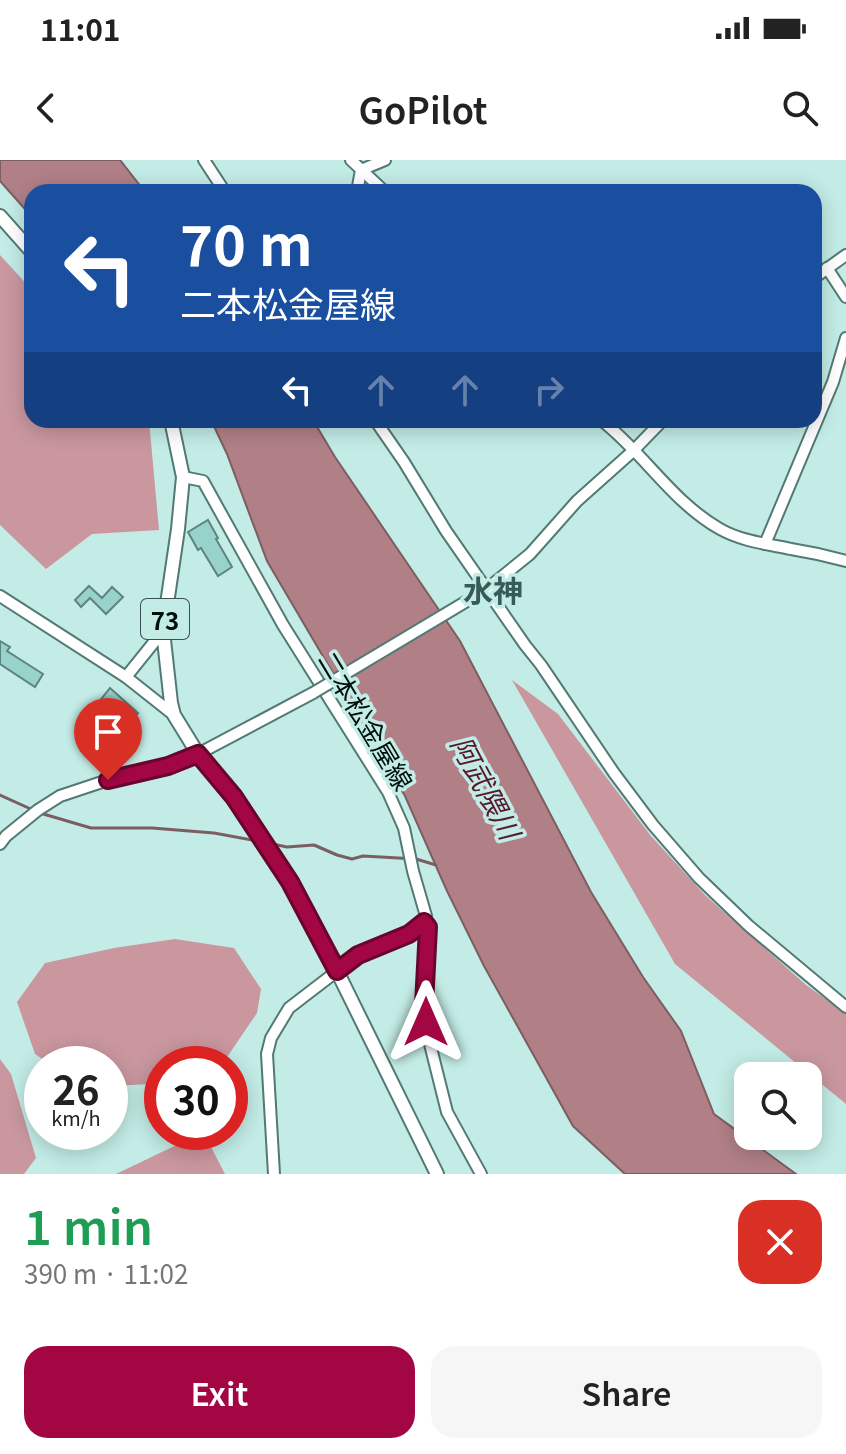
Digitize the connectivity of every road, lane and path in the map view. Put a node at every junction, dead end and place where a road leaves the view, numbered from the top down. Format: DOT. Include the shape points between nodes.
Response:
graph roads {
  1 [pos="204,160"];
  2 [pos="351,160"];
  3 [pos="385,160"];
  4 [pos="361,170"];
  5 [pos="220,184"];
  6 [pos="358,184"];
  7 [pos="376,184"];
  8 [pos="0,216"];
  9 [pos="24,243"];
  10 [pos="846,255"];
  11 [pos="827,268"];
  12 [pos="822,272"];
  13 [pos="846,297"];
  14 [pos="846,338"];
  15 [pos="822,408"];
  16 [pos="173,428"];
  17 [pos="381,428"];
  18 [pos="611,428"];
  19 [pos="655,428"];
  20 [pos="814,428"];
  21 [pos="633,451"];
  22 [pos="183,477"];
  23 [pos="765,544"];
  24 [pos="846,561"];
  25 [pos="488,589"];
  26 [pos="0,596"];
  27 [pos="163,631"];
  28 [pos="126,677"];
  29 [pos="174,715"];
  30 [pos="198,754"];
  31 [pos="0,844"];
  32 [pos="424,922"];
  33 [pos="337,971"];
  34 [pos="846,1007"];
  35 [pos="274,1174"];
  36 [pos="437,1174"];
  37 [pos="481,1174"];
  1 -- 5 [label="street"];
  2 -- 4 [label="street"];
  3 -- 4 [label="street"];
  4 -- 6 [label="street"];
  4 -- 7 [label="street"];
  8 -- 9 [label="main road"];
  10 -- 11 [label="street"];
  11 -- 12 [label="street"];
  11 -- 13 [label="street"];
  14 -- 15 [label="street"];
  16 -- 22 [label="main road, 73"];
  17 -- 25 [label="street"];
  18 -- 21 [label="street"];
  19 -- 21 [label="street"];
  20 -- 23 [label="street"];
  21 -- 23 [label="street" via="719,529"];
  21 -- 25 [label="street"];
  22 -- 27 [label="main road, 73"];
  22 -- 32 [label="street, 二本松金屋線" via="203,481 283,625 388,792 404,828"];
  23 -- 24 [label="street"];
  25 -- 30 [label="street, bridge"];
  25 -- 34 [label="street" via="653,825 749,926"];
  26 -- 28 [label="street"];
  27 -- 28 [label="street"];
  27 -- 29 [label="main road, 73"];
  28 -- 29 [label="street"];
  29 -- 30 [label="main road, 73"];
  30 -- 31 [label="street" via="60,796"];
  30 -- 33 [label="main road, 73" via="234,797 290,882"];
  32 -- 33 [label="street"];
  32 -- 37 [label="street, 二本松金屋線" via="428,1036 447,1112"];
  33 -- 35 [label="street" via="289,1008 271,1038 267,1054"];
  33 -- 36 [label="main road, 73"];
}
